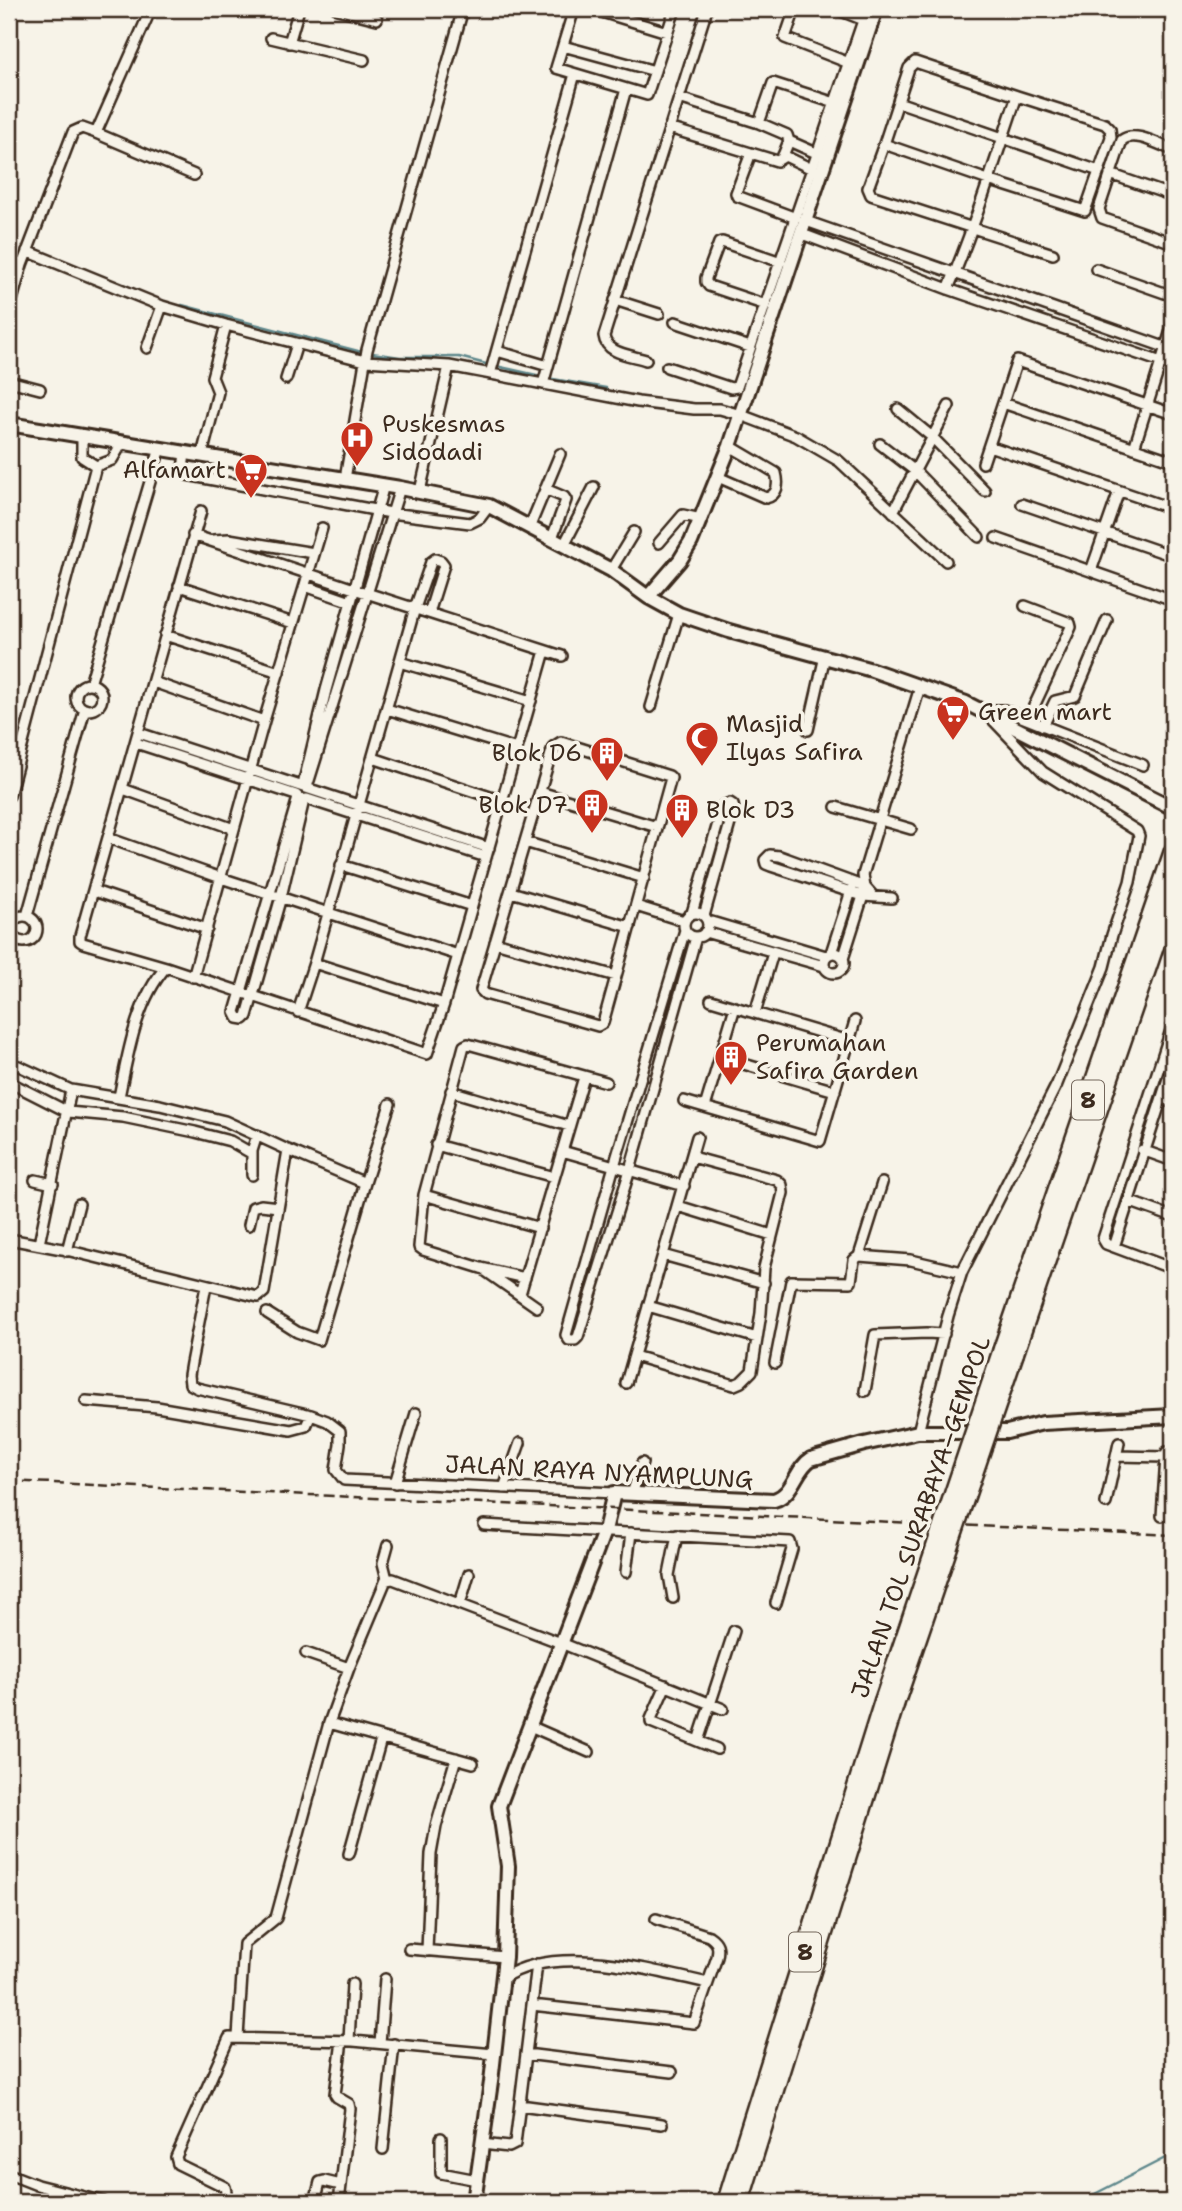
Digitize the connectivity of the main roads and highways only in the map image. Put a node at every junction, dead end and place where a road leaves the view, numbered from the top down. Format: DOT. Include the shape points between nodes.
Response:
graph roads {
  1 [pos="1173,851"];
  2 [pos="1173,894"];
  3 [pos="1009,1351"];
  4 [pos="889,1704"];
  5 [pos="726,2202"];
  6 [pos="740,2202"];
  1 -- 3 [label="highway, JALAN TOL SURABAYA–GEMPOL / 8"];
  2 -- 3 [label="highway, JALAN TOL SURABAYA–GEMPOL / 8"];
  3 -- 4 [label="highway, JALAN TOL SURABAYA–GEMPOL / 8, bridge"];
  4 -- 5 [label="highway, JALAN TOL SURABAYA–GEMPOL / 8"];
  4 -- 6 [label="highway, JALAN TOL SURABAYA–GEMPOL / 8"];
}
